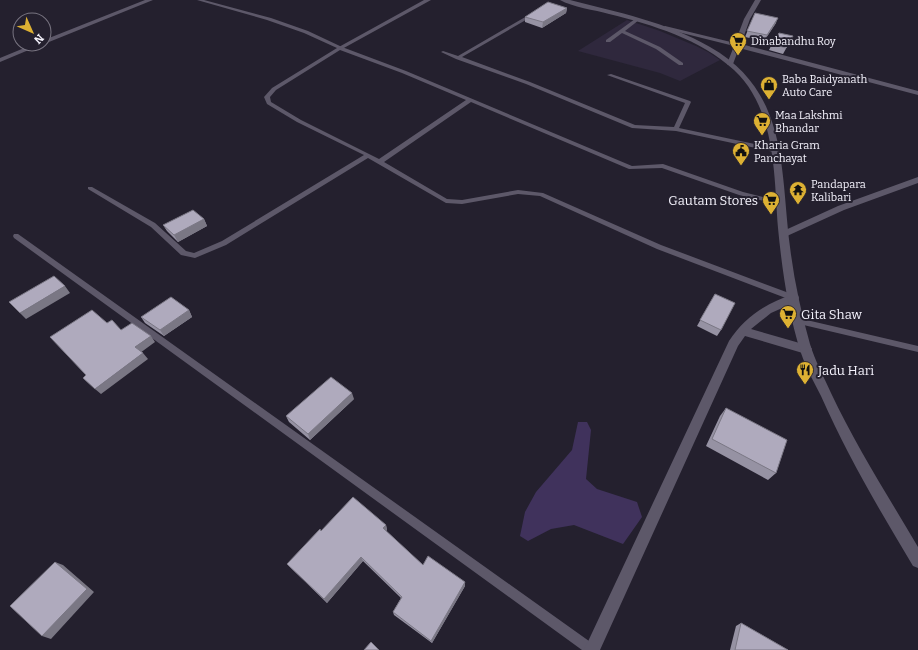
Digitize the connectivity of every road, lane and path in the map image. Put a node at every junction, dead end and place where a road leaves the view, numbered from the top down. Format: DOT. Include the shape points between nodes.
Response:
graph roads {
  1 [pos="150,0"];
  2 [pos="199,0"];
  3 [pos="428,0"];
  4 [pos="563,0"];
  5 [pos="758,0"];
  6 [pos="529,17"];
  7 [pos="637,20"];
  8 [pos="661,28"];
  9 [pos="622,31"];
  10 [pos="52,39"];
  11 [pos="608,41"];
  12 [pos="737,45"];
  13 [pos="340,48"];
  14 [pos="20,52"];
  15 [pos="443,52"];
  16 [pos="458,58"];
  17 [pos="0,60"];
  18 [pos="681,64"];
  19 [pos="730,64"];
  20 [pos="609,75"];
  21 [pos="918,93"];
  22 [pos="470,100"];
  23 [pos="676,129"];
  24 [pos="774,150"];
  25 [pos="368,155"];
  26 [pos="379,162"];
  27 [pos="918,180"];
  28 [pos="90,188"];
  29 [pos="781,203"];
  30 [pos="784,234"];
  31 [pos="16,236"];
  32 [pos="794,298"];
  33 [pos="798,320"];
  34 [pos="742,331"];
  35 [pos="806,349"];
  36 [pos="918,349"];
  37 [pos="918,561"];
  38 [pos="592,650"];
  1 -- 10 [label="street"];
  2 -- 13 [label="lane" via="299,29"];
  3 -- 13 [label="street"];
  4 -- 7 [label="street"];
  5 -- 12 [label="street"];
  6 -- 16 [label="lane"];
  7 -- 8 [label="street"];
  7 -- 9 [label="lane"];
  8 -- 12 [label="street"];
  8 -- 19 [label="street" via="701,45"];
  9 -- 11 [label="lane"];
  9 -- 18 [label="lane" via="658,48"];
  12 -- 19 [label="street"];
  12 -- 21 [label="street"];
  13 -- 22 [label="lane"];
  13 -- 25 [label="lane" via="274,89 268,94 267,100 271,106 293,118"];
  14 -- 17 [label="street"];
  15 -- 16 [label="lane"];
  16 -- 23 [label="lane" via="528,83 634,127"];
  19 -- 24 [label="street" via="746,79 759,97 770,127"];
  20 -- 23 [label="lane" via="688,102"];
  22 -- 26 [label="lane"];
  22 -- 29 [label="lane" via="631,168 663,166 741,194"];
  23 -- 24 [label="lane"];
  24 -- 29 [label="street"];
  25 -- 26 [label="lane"];
  25 -- 28 [label="lane" via="224,242 195,256 184,253 153,225"];
  26 -- 32 [label="lane" via="446,201 462,202 518,192 540,194 659,247"];
  27 -- 30 [label="street" via="840,208"];
  29 -- 30 [label="street"];
  30 -- 32 [label="street"];
  31 -- 38 [label="lane"];
  32 -- 33 [label="street"];
  32 -- 34 [label="street" via="756,316"];
  33 -- 35 [label="street"];
  33 -- 36 [label="lane"];
  34 -- 35 [label="street"];
  34 -- 38 [label="street" via="733,344"];
  35 -- 37 [label="street" via="840,427"];
}
